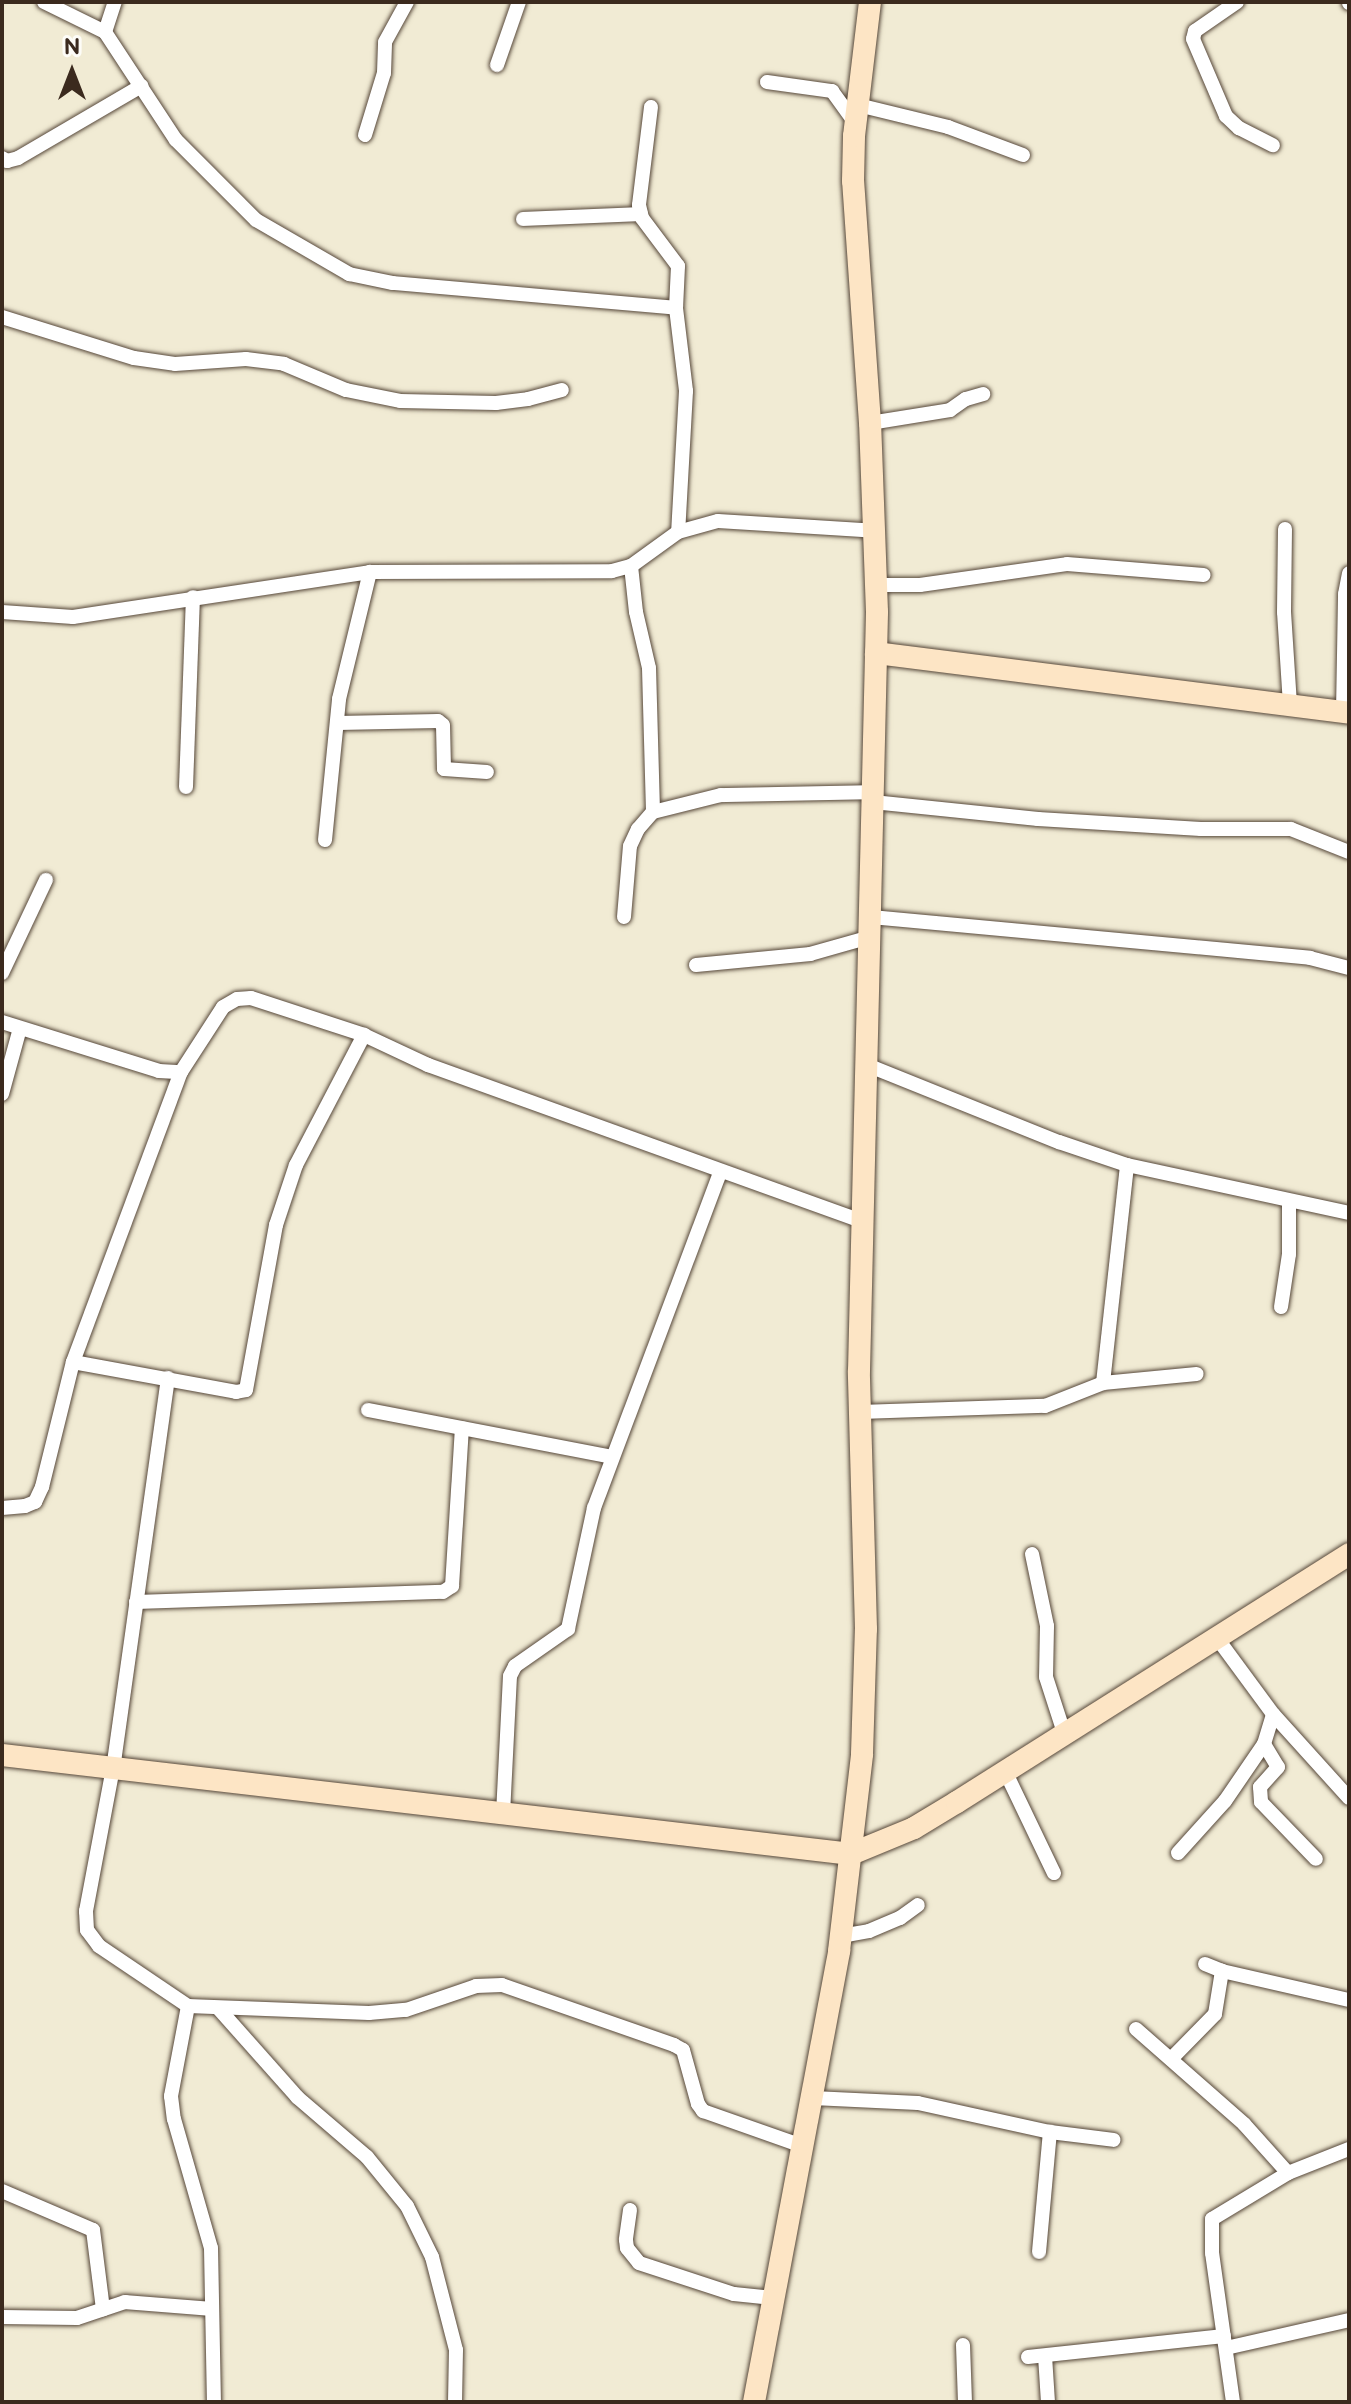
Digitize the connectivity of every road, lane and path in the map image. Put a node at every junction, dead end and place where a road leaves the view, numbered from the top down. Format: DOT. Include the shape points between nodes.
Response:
graph roads {
  1 [pos="44,2"];
  2 [pos="115,2"];
  3 [pos="407,2"];
  4 [pos="519,2"];
  5 [pos="870,2"];
  6 [pos="1237,2"];
  7 [pos="105,32"];
  8 [pos="497,65"];
  9 [pos="767,82"];
  10 [pos="141,86"];
  11 [pos="651,107"];
  12 [pos="856,114"];
  13 [pos="365,135"];
  14 [pos="1273,145"];
  15 [pos="1023,155"];
  16 [pos="2,158"];
  17 [pos="641,214"];
  18 [pos="523,219"];
  19 [pos="676,308"];
  20 [pos="2,317"];
  21 [pos="562,390"];
  22 [pos="983,394"];
  23 [pos="870,423"];
  24 [pos="1285,529"];
  25 [pos="875,531"];
  26 [pos="678,532"];
  27 [pos="631,566"];
  28 [pos="370,572"];
  29 [pos="1349,573"];
  30 [pos="1204,575"];
  31 [pos="876,585"];
  32 [pos="193,597"];
  33 [pos="2,612"];
  34 [pos="876,653"];
  35 [pos="1290,706"];
  36 [pos="1346,712"];
  37 [pos="338,723"];
  38 [pos="487,772"];
  39 [pos="186,787"];
  40 [pos="873,797"];
  41 [pos="653,812"];
  42 [pos="325,840"];
  43 [pos="1349,852"];
  44 [pos="46,880"];
  45 [pos="624,917"];
  46 [pos="871,927"];
  47 [pos="696,965"];
  48 [pos="1349,968"];
  49 [pos="2,973"];
  50 [pos="2,1022"];
  51 [pos="20,1028"];
  52 [pos="364,1035"];
  53 [pos="867,1065"];
  54 [pos="181,1072"];
  55 [pos="2,1094"];
  56 [pos="1127,1165"];
  57 [pos="720,1172"];
  58 [pos="1289,1201"];
  59 [pos="1349,1213"];
  60 [pos="863,1222"];
  61 [pos="1281,1307"];
  62 [pos="73,1362"];
  63 [pos="1197,1374"];
  64 [pos="168,1378"];
  65 [pos="1103,1383"];
  66 [pos="368,1410"];
  67 [pos="860,1412"];
  68 [pos="462,1428"];
  69 [pos="612,1457"];
  70 [pos="2,1508"];
  71 [pos="1032,1554"];
  72 [pos="1349,1554"];
  73 [pos="136,1602"];
  74 [pos="1217,1638"];
  75 [pos="1273,1714"];
  76 [pos="1065,1736"];
  77 [pos="1264,1744"];
  78 [pos="2,1755"];
  79 [pos="113,1768"];
  80 [pos="1006,1773"];
  81 [pos="1349,1798"];
  82 [pos="503,1814"];
  83 [pos="1178,1853"];
  84 [pos="851,1854"];
  85 [pos="1316,1859"];
  86 [pos="1054,1873"];
  87 [pos="918,1905"];
  88 [pos="841,1936"];
  89 [pos="1205,1964"];
  90 [pos="1222,1971"];
  91 [pos="1349,2000"];
  92 [pos="188,2006"];
  93 [pos="219,2009"];
  94 [pos="1136,2029"];
  95 [pos="1171,2059"];
  96 [pos="813,2098"];
  97 [pos="1050,2132"];
  98 [pos="1114,2140"];
  99 [pos="805,2147"];
  100 [pos="1349,2149"];
  101 [pos="1288,2173"];
  102 [pos="2,2191"];
  103 [pos="630,2210"];
  104 [pos="1039,2252"];
  105 [pos="773,2298"];
  106 [pos="103,2309"];
  107 [pos="212,2309"];
  108 [pos="2,2317"];
  109 [pos="1349,2320"];
  110 [pos="1225,2342"];
  111 [pos="963,2345"];
  112 [pos="1045,2356"];
  113 [pos="1028,2357"];
  114 [pos="214,2402"];
  115 [pos="455,2402"];
  116 [pos="754,2402"];
  117 [pos="965,2402"];
  118 [pos="1048,2402"];
  119 [pos="1233,2402"];
  1 -- 7 [label="street"];
  2 -- 7 [label="street"];
  3 -- 13 [label="street" via="385,42 384,73"];
  4 -- 8 [label="street"];
  5 -- 12 [label="main road"];
  6 -- 14 [label="street" via="1195,31 1193,39 1226,116"];
  7 -- 10 [label="street"];
  9 -- 12 [label="street" via="832,91"];
  10 -- 16 [label="street" via="18,158"];
  10 -- 19 [label="street" via="176,140 256,220 349,274 393,283"];
  11 -- 17 [label="street"];
  12 -- 15 [label="street" via="948,127"];
  12 -- 23 [label="main road" via="853,181"];
  17 -- 18 [label="street"];
  17 -- 19 [label="street" via="678,266"];
  19 -- 26 [label="street" via="686,391"];
  20 -- 21 [label="street" via="134,358 175,364 246,359 284,364 346,390 400,401 496,403"];
  22 -- 23 [label="street" via="950,410"];
  23 -- 25 [label="main road"];
  24 -- 35 [label="street"];
  25 -- 26 [label="street" via="718,521"];
  25 -- 31 [label="main road"];
  26 -- 27 [label="street"];
  27 -- 28 [label="street" via="591,574"];
  27 -- 41 [label="street" via="649,668"];
  28 -- 32 [label="street"];
  28 -- 37 [label="street"];
  29 -- 36 [label="street"];
  30 -- 31 [label="street" via="1067,564 920,585"];
  31 -- 34 [label="main road"];
  32 -- 33 [label="street" via="73,617"];
  32 -- 39 [label="street"];
  34 -- 35 [label="main road"];
  34 -- 40 [label="main road"];
  35 -- 36 [label="main road"];
  37 -- 38 [label="street" via="438,721 443,725 444,769"];
  37 -- 42 [label="street"];
  40 -- 41 [label="street" via="721,795"];
  40 -- 43 [label="street" via="1038,819 1291,829"];
  40 -- 46 [label="main road"];
  41 -- 45 [label="street" via="630,846"];
  44 -- 49 [label="street"];
  46 -- 47 [label="street" via="810,954"];
  46 -- 48 [label="street" via="1310,958"];
  46 -- 53 [label="main road"];
  50 -- 51 [label="street"];
  51 -- 54 [label="street" via="159,1071"];
  51 -- 55 [label="street"];
  52 -- 54 [label="street" via="251,998 237,999 223,1007"];
  52 -- 57 [label="street" via="428,1065"];
  52 -- 64 [label="street" via="291,1180 276,1225 246,1390"];
  53 -- 56 [label="street"];
  53 -- 60 [label="main road"];
  54 -- 62 [label="street"];
  56 -- 58 [label="street"];
  56 -- 65 [label="street"];
  57 -- 60 [label="street"];
  57 -- 69 [label="street"];
  58 -- 59 [label="street"];
  58 -- 61 [label="street"];
  60 -- 67 [label="main road"];
  62 -- 64 [label="street"];
  62 -- 70 [label="street" via="35,1502"];
  63 -- 65 [label="street"];
  64 -- 73 [label="street"];
  65 -- 67 [label="street" via="1045,1406"];
  66 -- 68 [label="street"];
  67 -- 84 [label="main road" via="866,1629 862,1754"];
  68 -- 69 [label="street"];
  68 -- 73 [label="street" via="454,1574 452,1586 443,1592"];
  69 -- 82 [label="street" via="594,1508 568,1629 515,1666 510,1676"];
  71 -- 76 [label="street" via="1044,1605 1046,1677"];
  72 -- 74 [label="main road"];
  73 -- 79 [label="street"];
  74 -- 75 [label="street"];
  74 -- 76 [label="main road"];
  75 -- 77 [label="street"];
  75 -- 81 [label="street"];
  76 -- 80 [label="main road"];
  77 -- 83 [label="street" via="1225,1801"];
  77 -- 85 [label="street" via="1278,1767 1260,1787 1261,1802"];
  78 -- 79 [label="main road"];
  79 -- 82 [label="main road"];
  79 -- 92 [label="street" via="87,1930 99,1946"];
  80 -- 84 [label="main road" via="914,1828"];
  80 -- 86 [label="street"];
  82 -- 84 [label="main road"];
  84 -- 88 [label="main road"];
  87 -- 88 [label="street" via="869,1931"];
  88 -- 96 [label="main road"];
  89 -- 90 [label="street"];
  90 -- 91 [label="street"];
  90 -- 95 [label="street" via="1215,2014"];
  92 -- 93 [label="street"];
  92 -- 107 [label="street" via="171,2096 211,2248"];
  93 -- 99 [label="street" via="406,2010 476,1986 502,1985 674,2045 683,2050 703,2111"];
  93 -- 115 [label="street" via="297,2097 367,2157 407,2206 432,2257 456,2350"];
  94 -- 95 [label="street"];
  95 -- 101 [label="street" via="1244,2124"];
  96 -- 97 [label="street" via="918,2103"];
  96 -- 99 [label="main road"];
  97 -- 98 [label="street"];
  97 -- 104 [label="street"];
  99 -- 105 [label="main road"];
  100 -- 101 [label="street"];
  101 -- 110 [label="street" via="1212,2219"];
  102 -- 106 [label="street" via="93,2230"];
  103 -- 105 [label="street" via="627,2248 639,2263 734,2294"];
  105 -- 116 [label="main road"];
  106 -- 107 [label="street" via="149,2301"];
  106 -- 108 [label="street" via="77,2318"];
  107 -- 114 [label="street"];
  109 -- 110 [label="street"];
  110 -- 112 [label="street"];
  110 -- 119 [label="street"];
  111 -- 117 [label="street"];
  112 -- 113 [label="street"];
  112 -- 118 [label="street"];
}
